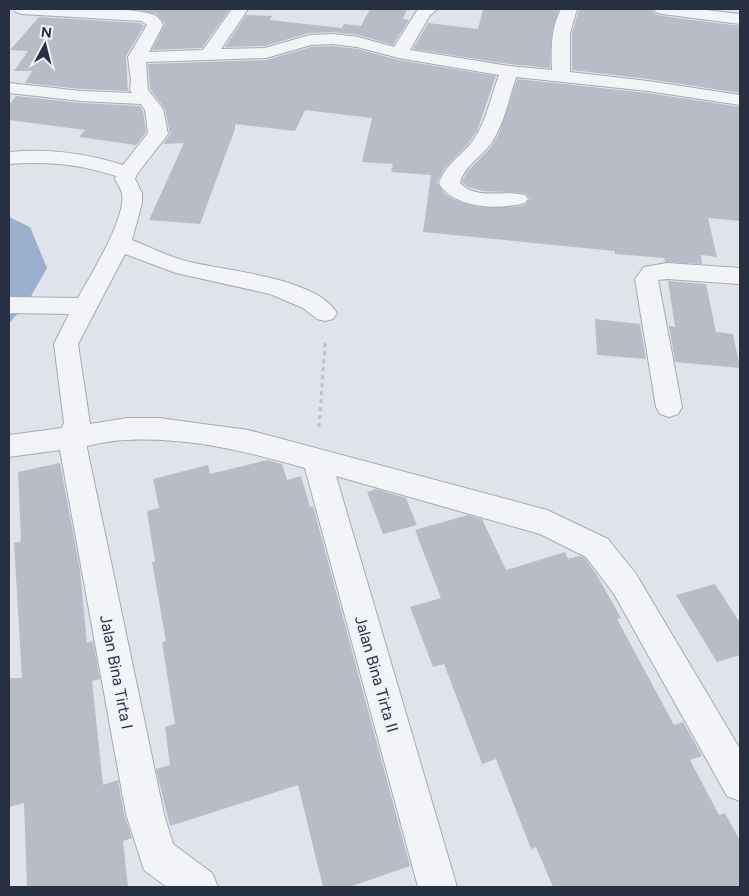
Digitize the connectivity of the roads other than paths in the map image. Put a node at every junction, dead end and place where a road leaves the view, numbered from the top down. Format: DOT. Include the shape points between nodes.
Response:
graph roads {
  1 [pos="22,9"];
  2 [pos="240,9"];
  3 [pos="430,9"];
  4 [pos="569,9"];
  5 [pos="662,9"];
  6 [pos="740,19"];
  7 [pos="399,52"];
  8 [pos="209,54"];
  9 [pos="136,57"];
  10 [pos="509,71"];
  11 [pos="561,76"];
  12 [pos="9,88"];
  13 [pos="144,99"];
  14 [pos="740,100"];
  15 [pos="9,158"];
  16 [pos="127,172"];
  17 [pos="518,199"];
  18 [pos="120,243"];
  19 [pos="740,276"];
  20 [pos="9,305"];
  21 [pos="85,306"];
  22 [pos="325,313"];
  23 [pos="669,407"];
  24 [pos="73,437"];
  25 [pos="9,446"];
  26 [pos="317,460"];
  27 [pos="740,783"];
  28 [pos="198,887"];
  29 [pos="437,887"];
  1 -- 9 [label="street" via="151,19 155,25"];
  2 -- 8 [label="street"];
  3 -- 7 [label="street" via="424,12"];
  4 -- 11 [label="street" via="560,49"];
  5 -- 6 [label="street"];
  7 -- 8 [label="street" via="358,42 321,38 266,53"];
  7 -- 10 [label="street"];
  8 -- 9 [label="street"];
  9 -- 13 [label="street" via="139,90"];
  10 -- 11 [label="street"];
  10 -- 17 [label="street" via="489,129 482,142 456,168 450,184 454,190 488,200"];
  11 -- 14 [label="street"];
  12 -- 13 [label="street"];
  13 -- 16 [label="street" via="154,109 158,134"];
  15 -- 16 [label="street" via="51,156 95,162"];
  16 -- 18 [label="street, Jalan Bina Tirta I" via="125,179 132,193 132,203"];
  18 -- 21 [label="street, Jalan Bina Tirta I"];
  18 -- 22 [label="street" via="184,268 284,291 303,298"];
  19 -- 23 [label="street" via="667,271 652,272 646,279"];
  20 -- 21 [label="street"];
  21 -- 24 [label="street, Jalan Bina Tirta I" via="66,344 77,422"];
  24 -- 25 [label="street"];
  24 -- 26 [label="street" via="127,429 159,429 248,441"];
  24 -- 28 [label="street, Jalan Bina Tirta I" via="145,814 158,856"];
  26 -- 27 [label="street" via="548,523 596,548 625,584"];
  26 -- 29 [label="street, Jalan Bina Tirta II"];
}
